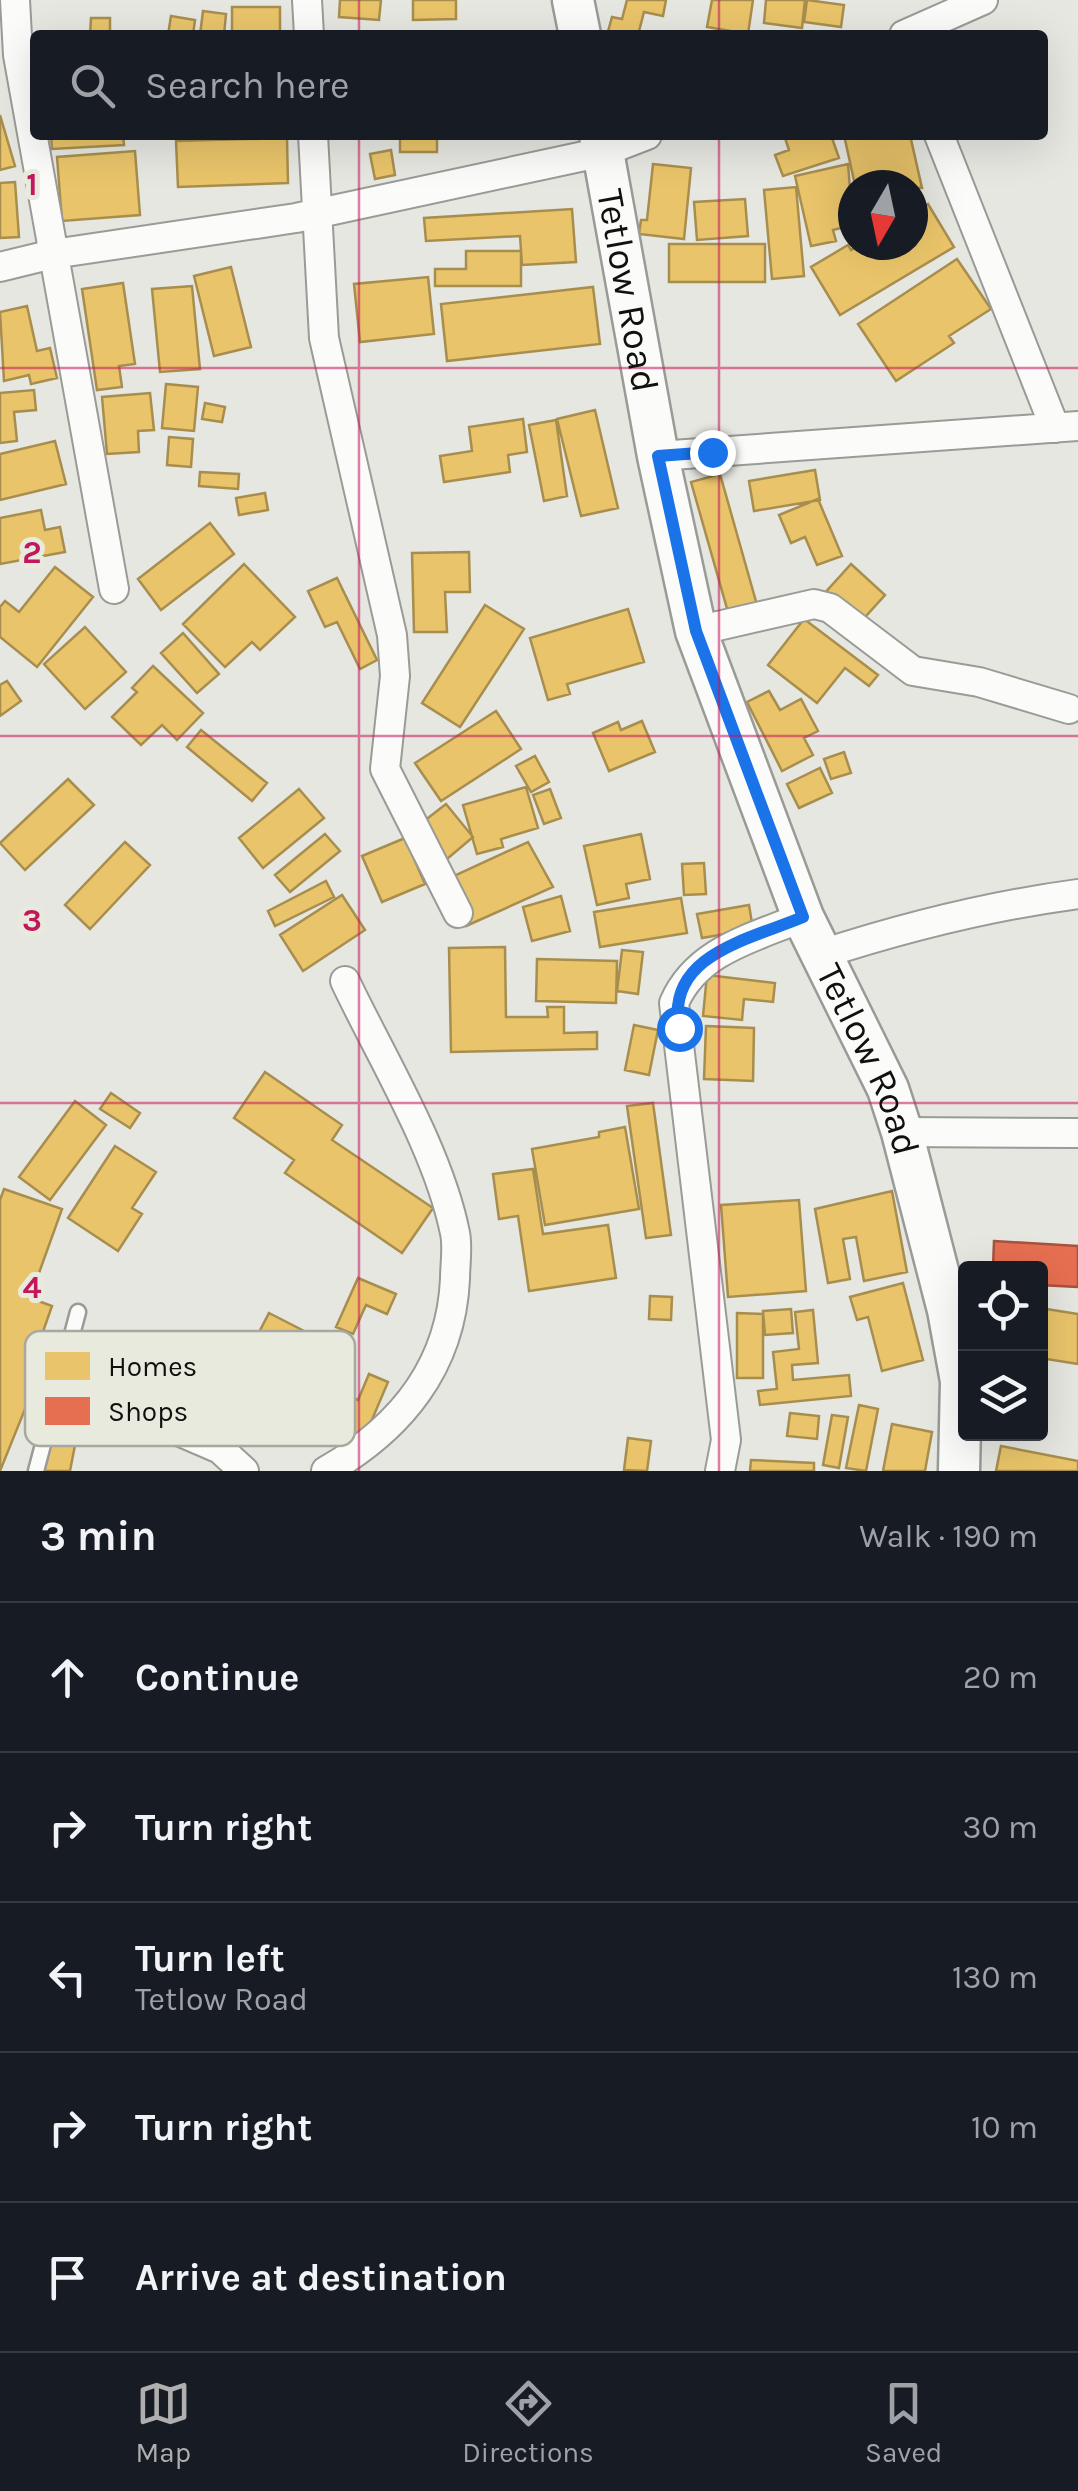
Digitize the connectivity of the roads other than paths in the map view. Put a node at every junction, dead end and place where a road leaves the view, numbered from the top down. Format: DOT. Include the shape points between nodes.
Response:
graph roads {
  1 [pos="15,0"];
  2 [pos="306,0"];
  3 [pos="573,0"];
  4 [pos="983,0"];
  5 [pos="309,30"];
  6 [pos="579,30"];
  7 [pos="915,30"];
  8 [pos="30,123"];
  9 [pos="33,140"];
  10 [pos="313,140"];
  11 [pos="941,140"];
  12 [pos="601,144"];
  13 [pos="316,214"];
  14 [pos="53,254"];
  15 [pos="0,268"];
  16 [pos="1066,427"];
  17 [pos="658,456"];
  18 [pos="114,589"];
  19 [pos="696,631"];
  20 [pos="1069,708"];
  21 [pos="1078,894"];
  22 [pos="458,913"];
  23 [pos="803,917"];
  24 [pos="820,955"];
  25 [pos="346,981"];
  26 [pos="902,1132"];
  27 [pos="1078,1133"];
  28 [pos="78,1312"];
  29 [pos="73,1331"];
  30 [pos="43,1446"];
  31 [pos="211,1446"];
  32 [pos="36,1471"];
  33 [pos="244,1471"];
  34 [pos="326,1471"];
  35 [pos="720,1471"];
  36 [pos="959,1471"];
  1 -- 8 [label="street"];
  2 -- 5 [label="street"];
  3 -- 6 [label="street"];
  4 -- 7 [label="street"];
  9 -- 14 [label="street"];
  10 -- 13 [label="street"];
  11 -- 16 [label="street"];
  12 -- 13 [label="street"];
  12 -- 17 [label="street, Tetlow Road"];
  13 -- 14 [label="street"];
  13 -- 22 [label="street" via="324,338 392,635 386,769"];
  14 -- 15 [label="street"];
  14 -- 18 [label="street"];
  16 -- 17 [label="street"];
  17 -- 19 [label="street, Tetlow Road"];
  19 -- 20 [label="street" via="814,604 830,608 913,672"];
  19 -- 23 [label="street, Tetlow Road"];
  21 -- 24 [label="street" via="962,913"];
  23 -- 24 [label="street, Tetlow Road"];
  23 -- 35 [label="street" via="704,960 674,1003 726,1440"];
  24 -- 26 [label="street, Tetlow Road" via="888,1089"];
  25 -- 34 [label="street" via="438,1177 456,1236 454,1306 428,1381 396,1422"];
  26 -- 27 [label="street"];
  26 -- 36 [label="street, Tetlow Road" via="960,1381"];
  28 -- 29 [label="lane"];
  30 -- 32 [label="lane"];
  31 -- 33 [label="street"];
}
